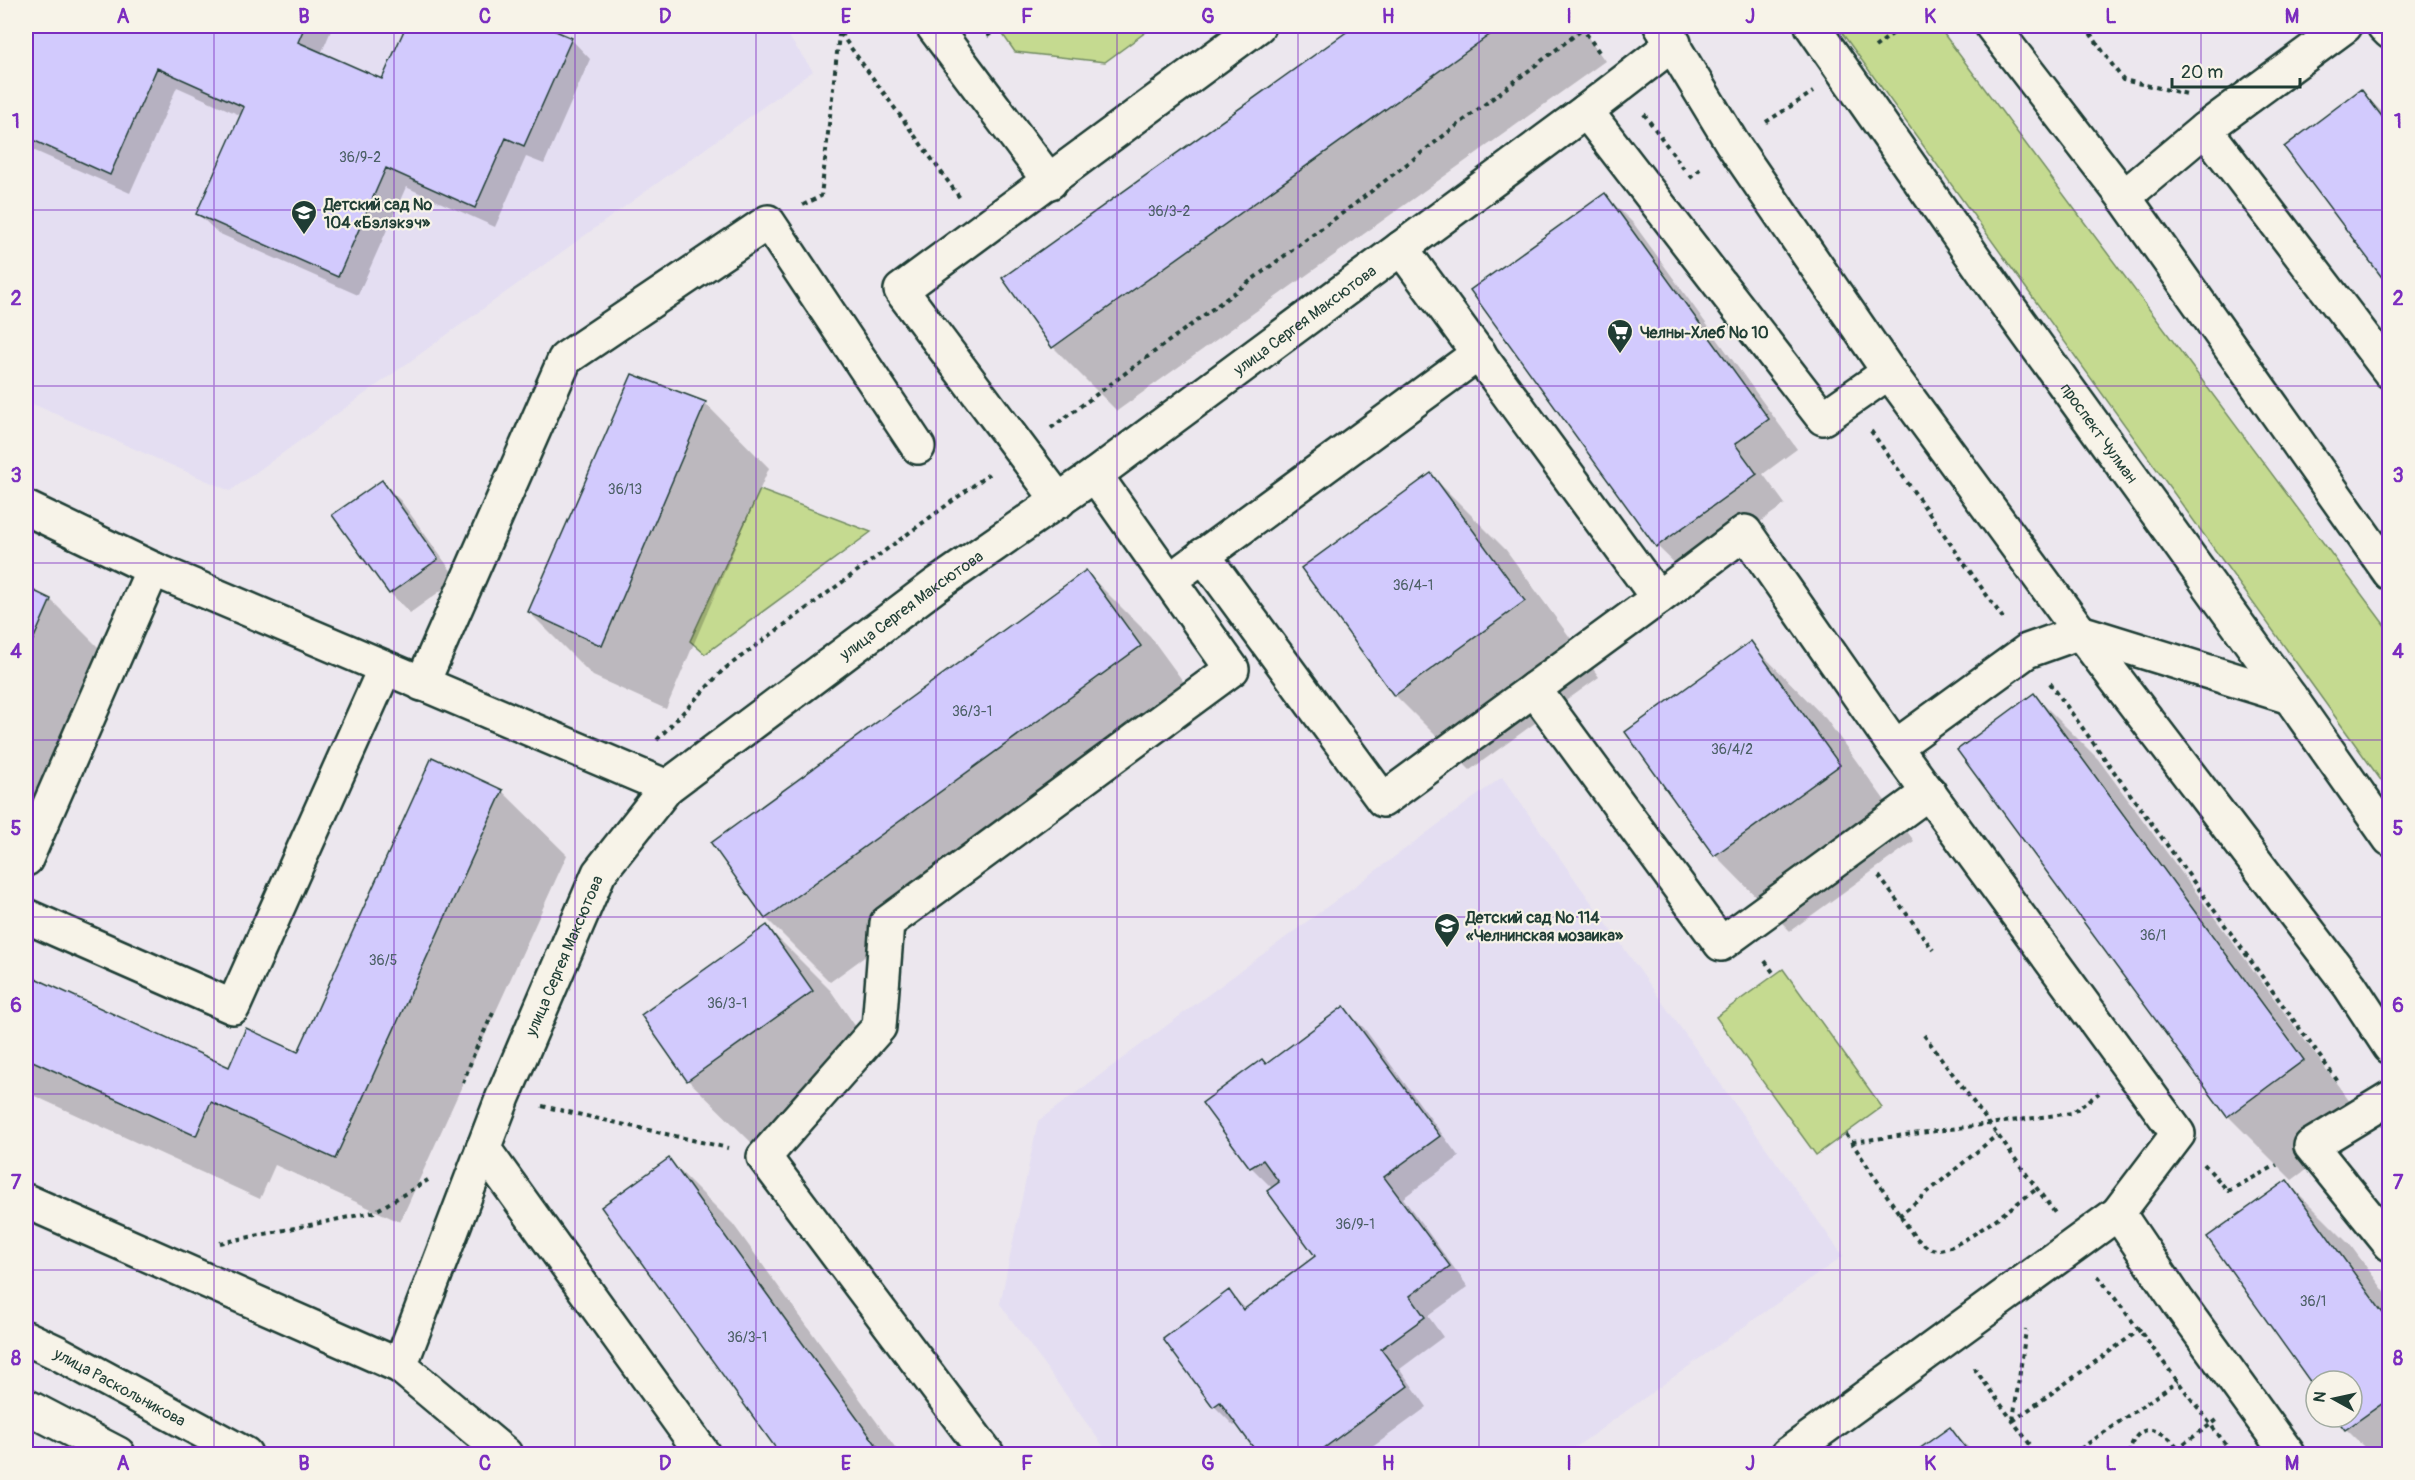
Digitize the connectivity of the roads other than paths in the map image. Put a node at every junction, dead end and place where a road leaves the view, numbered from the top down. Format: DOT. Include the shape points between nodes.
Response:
graph roads {
  1 [pos="933,26"];
  2 [pos="1258,26"];
  3 [pos="1812,26"];
  4 [pos="1992,26"];
  5 [pos="2345,26"];
  6 [pos="2384,26"];
  7 [pos="2390,32"];
  8 [pos="1667,34"];
  9 [pos="1586,111"];
  10 [pos="2205,129"];
  11 [pos="1050,182"];
  12 [pos="2124,197"];
  13 [pos="1401,248"];
  14 [pos="1479,353"];
  15 [pos="1889,372"];
  16 [pos="2390,372"];
  17 [pos="918,447"];
  18 [pos="1095,475"];
  19 [pos="1059,501"];
  20 [pos="26,508"];
  21 [pos="1203,555"];
  22 [pos="153,569"];
  23 [pos="2390,573"];
  24 [pos="1169,580"];
  25 [pos="1658,598"];
  26 [pos="2080,632"];
  27 [pos="385,668"];
  28 [pos="422,684"];
  29 [pos="1534,689"];
  30 [pos="2290,697"];
  31 [pos="1896,747"];
  32 [pos="667,787"];
  33 [pos="1929,792"];
  34 [pos="2390,839"];
  35 [pos="26,859"];
  36 [pos="26,916"];
  37 [pos="2390,1047"];
  38 [pos="2376,1106"];
  39 [pos="483,1148"];
  40 [pos="26,1201"];
  41 [pos="2118,1213"];
  42 [pos="2390,1244"];
  43 [pos="26,1338"];
  44 [pos="400,1366"];
  45 [pos="26,1406"];
  46 [pos="118,1455"];
  47 [pos="244,1455"];
  48 [pos="505,1455"];
  49 [pos="703,1455"];
  50 [pos="987,1455"];
  51 [pos="1788,1455"];
  52 [pos="2288,1455"];
  1 -- 11 [label="street"];
  2 -- 11 [label="street"];
  3 -- 30 [label="street, проспект Чулман"];
  4 -- 12 [label="street"];
  5 -- 10 [label="street"];
  6 -- 7 [label="street"];
  8 -- 9 [label="street, улица Сергея Максютова" via="1621,82"];
  8 -- 15 [label="street" via="1732,142"];
  9 -- 13 [label="street, улица Сергея Максютова"];
  9 -- 15 [label="street" via="1823,418"];
  10 -- 12 [label="street"];
  10 -- 16 [label="street"];
  11 -- 19 [label="street" via="902,290"];
  12 -- 23 [label="street"];
  13 -- 14 [label="street"];
  13 -- 18 [label="street, улица Сергея Максютова"];
  14 -- 21 [label="street"];
  14 -- 25 [label="street"];
  15 -- 26 [label="street"];
  17 -- 28 [label="street" via="768,222 565,359"];
  18 -- 19 [label="street, улица Сергея Максютова"];
  18 -- 24 [label="street"];
  19 -- 32 [label="street, улица Сергея Максютова" via="927,592"];
  20 -- 22 [label="street"];
  21 -- 24 [label="street"];
  21 -- 29 [label="street" via="1383,800"];
  22 -- 27 [label="street"];
  22 -- 35 [label="street"];
  24 -- 50 [label="street" via="1232,669 887,923 879,1027 764,1156"];
  25 -- 29 [label="street"];
  25 -- 31 [label="street" via="1745,532"];
  26 -- 30 [label="street"];
  26 -- 31 [label="street" via="2026,651"];
  26 -- 37 [label="street" via="2350,986"];
  27 -- 28 [label="street"];
  27 -- 36 [label="street" via="233,1007"];
  28 -- 32 [label="street"];
  29 -- 33 [label="street" via="1721,944"];
  30 -- 34 [label="street, проспект Чулман"];
  31 -- 33 [label="street"];
  32 -- 39 [label="street, улица Сергея Максютова" via="599,873"];
  33 -- 41 [label="street" via="2178,1134"];
  38 -- 42 [label="street" via="2311,1146"];
  39 -- 44 [label="street, улица Сергея Максютова"];
  39 -- 49 [label="street"];
  40 -- 44 [label="street"];
  41 -- 51 [label="street"];
  41 -- 52 [label="street"];
  43 -- 47 [label="street, улица Раскольникова"];
  44 -- 48 [label="street"];
  45 -- 46 [label="street"];
}
